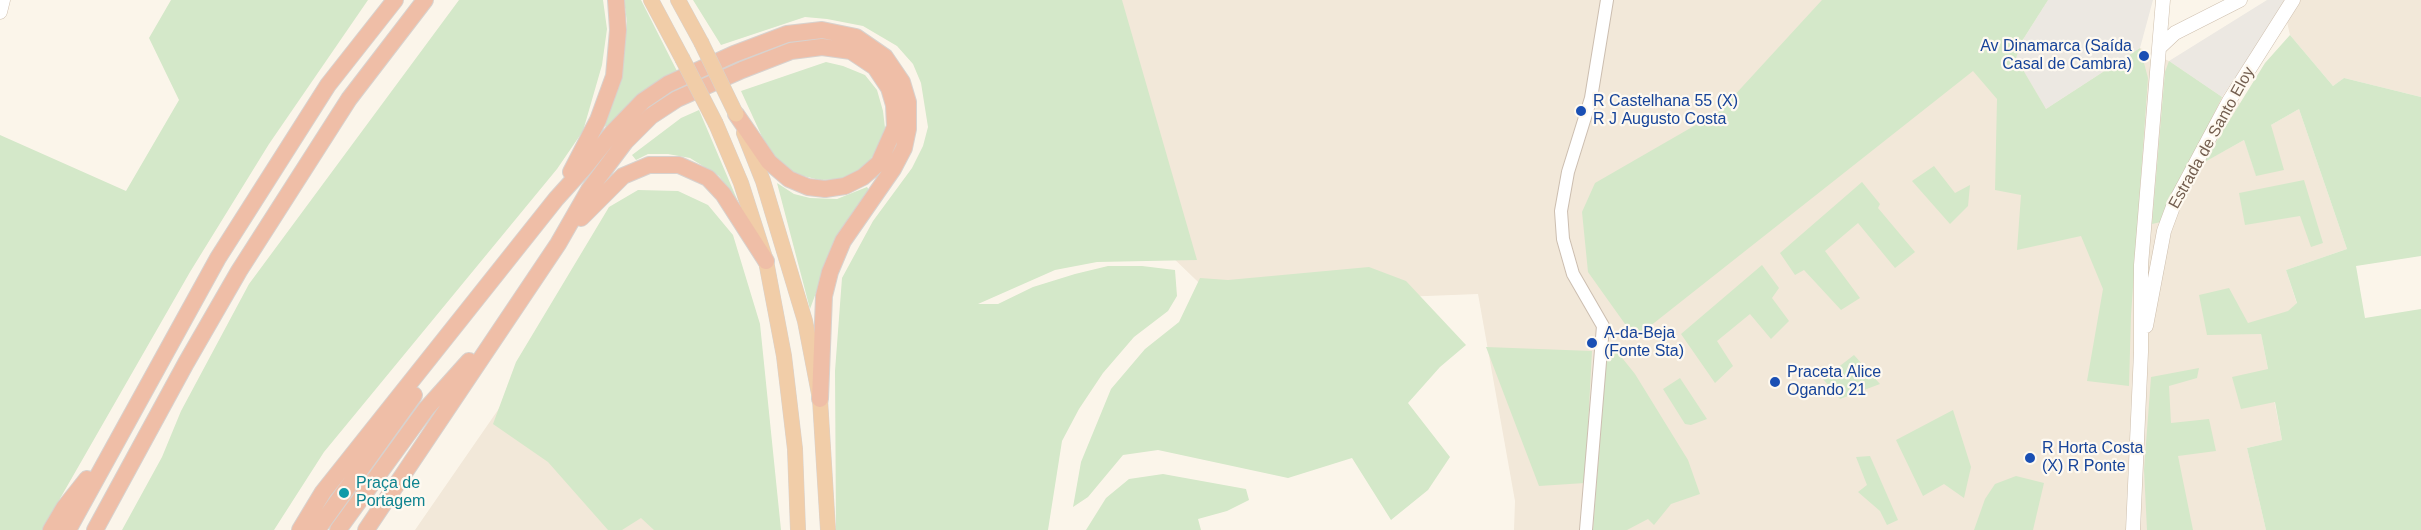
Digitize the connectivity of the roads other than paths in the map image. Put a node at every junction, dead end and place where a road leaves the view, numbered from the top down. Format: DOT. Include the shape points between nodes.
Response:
graph roads {
  1 [pos="3,0"];
  2 [pos="395,0"];
  3 [pos="425,0"];
  4 [pos="616,0"];
  5 [pos="651,0"];
  6 [pos="678,0"];
  7 [pos="1607,0"];
  8 [pos="2163,0"];
  9 [pos="2233,1"];
  10 [pos="2292,2"];
  11 [pos="0,12"];
  12 [pos="2159,48"];
  13 [pos="736,114"];
  14 [pos="556,199"];
  15 [pos="558,244"];
  16 [pos="766,261"];
  17 [pos="481,294"];
  18 [pos="508,318"];
  19 [pos="2141,352"];
  20 [pos="820,399"];
  21 [pos="109,453"];
  22 [pos="51,530"];
  23 [pos="68,530"];
  24 [pos="95,530"];
  25 [pos="300,530"];
  26 [pos="317,530"];
  27 [pos="338,530"];
  28 [pos="366,530"];
  29 [pos="798,530"];
  30 [pos="828,530"];
  31 [pos="1586,530"];
  32 [pos="2133,530"];
  1 -- 11 [label="main road"];
  2 -- 21 [label="highway" via="328,85 218,258"];
  3 -- 24 [label="highway" via="349,99 239,271"];
  4 -- 14 [label="highway" via="614,76 598,120"];
  5 -- 16 [label="highway, bridge" via="716,124 741,183"];
  6 -- 13 [label="highway, bridge"];
  7 -- 31 [label="street" via="1591,98 1568,172 1561,211 1563,239 1573,274 1603,326"];
  8 -- 12 [label="main road, Estrada de Santo Eloy"];
  9 -- 12 [label="main road" via="2175,33"];
  10 -- 19 [label="main road, Estrada de Santo Eloy" via="2229,101 2174,204 2164,231"];
  12 -- 19 [label="main road, Estrada de Santo Eloy" via="2141,265"];
  13 -- 15 [label="highway" via="769,162 789,179 808,188 845,186 863,177 879,163 896,127 890,88 875,66 851,51 822,46 791,51 677,99 651,116 625,142 589,190"];
  13 -- 20 [label="highway" via="763,181 805,321"];
  14 -- 17 [label="highway"];
  14 -- 20 [label="highway" via="643,101 669,84 734,54 787,34 822,30 856,37 885,57 902,82 909,102 908,129 893,169 843,241 830,272 824,296"];
  15 -- 16 [label="highway" via="623,176 649,165 679,165 708,178 723,194"];
  15 -- 18 [label="highway"];
  16 -- 29 [label="highway" via="784,356 795,449"];
  17 -- 25 [label="highway" via="323,492"];
  17 -- 26 [label="highway" via="458,336"];
  18 -- 27 [label="highway" via="426,409"];
  18 -- 28 [label="highway"];
  19 -- 32 [label="main road, Estrada de Santo Eloy"];
  20 -- 30 [label="highway"];
  21 -- 22 [label="highway"];
  21 -- 23 [label="highway"];
}
